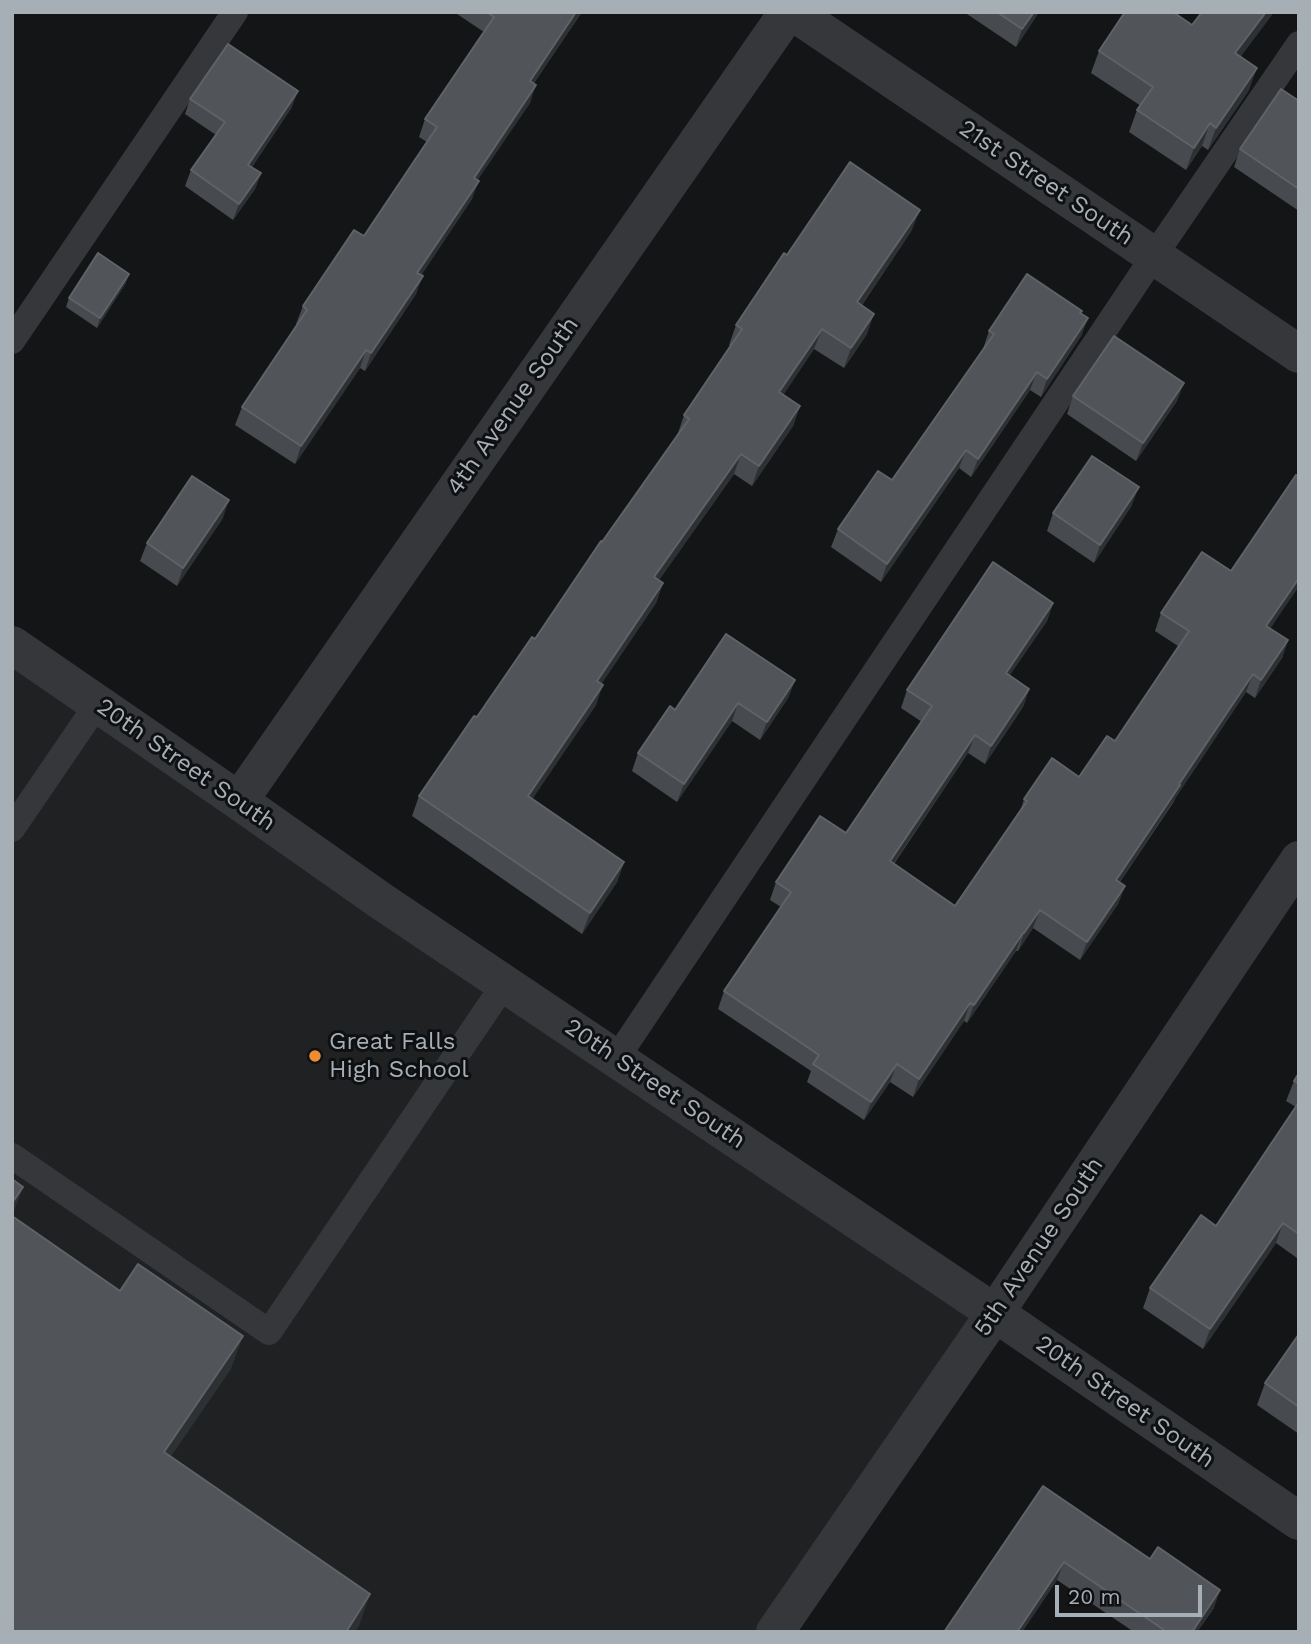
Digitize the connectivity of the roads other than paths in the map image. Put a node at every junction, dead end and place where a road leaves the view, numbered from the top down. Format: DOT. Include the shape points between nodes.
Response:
graph roads {
  1 [pos="235,12"];
  2 [pos="788,12"];
  3 [pos="793,12"];
  4 [pos="1299,44"];
  5 [pos="1154,256"];
  6 [pos="12,341"];
  7 [pos="1299,354"];
  8 [pos="12,645"];
  9 [pos="98,703"];
  10 [pos="239,801"];
  11 [pos="12,829"];
  12 [pos="1299,860"];
  13 [pos="505,984"];
  14 [pos="616,1059"];
  15 [pos="12,1156"];
  16 [pos="995,1312"];
  17 [pos="1299,1521"];
  18 [pos="775,1632"];
  1 -- 6 [label="lane"];
  2 -- 10 [label="street, 4th Avenue South"];
  3 -- 5 [label="street, 21st Street South"];
  4 -- 5 [label="lane"];
  5 -- 7 [label="street, 21st Street South"];
  5 -- 14 [label="lane"];
  8 -- 9 [label="street, 20th Street South"];
  9 -- 10 [label="street, 20th Street South"];
  9 -- 11 [label="lane"];
  10 -- 13 [label="street, 20th Street South"];
  12 -- 16 [label="street, 5th Avenue South"];
  13 -- 14 [label="street, 20th Street South"];
  13 -- 15 [label="lane" via="269,1332"];
  14 -- 16 [label="street, 20th Street South"];
  16 -- 17 [label="street, 20th Street South"];
  16 -- 18 [label="street, 5th Avenue South"];
}
